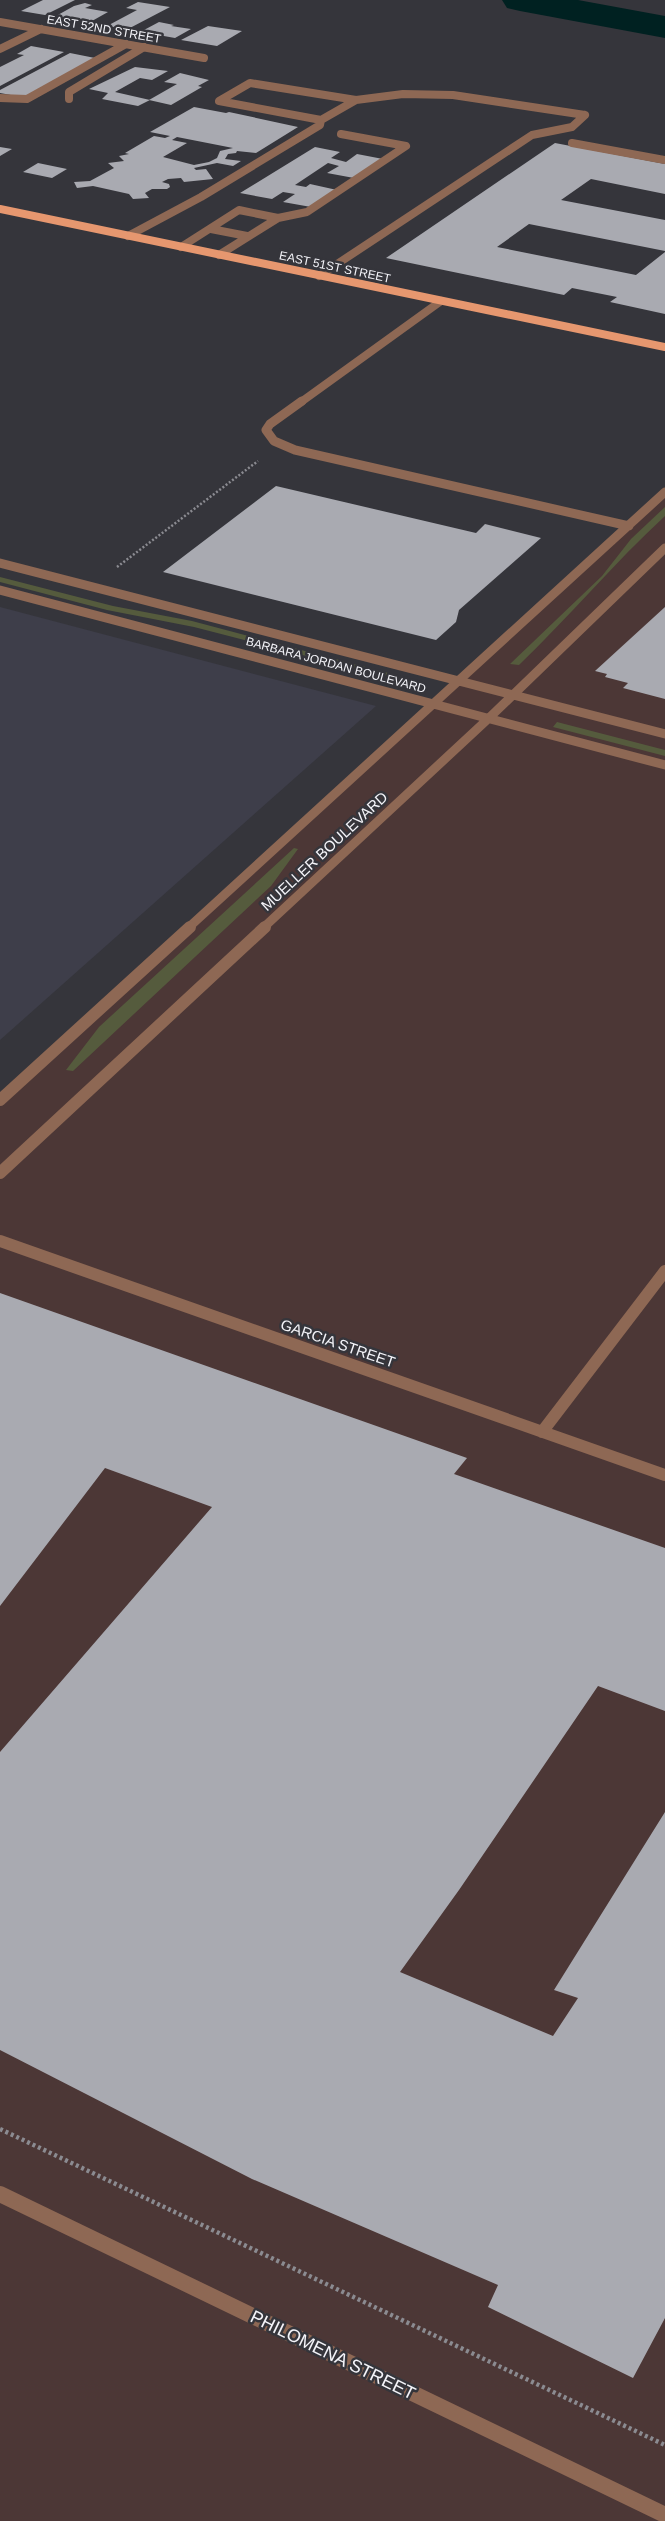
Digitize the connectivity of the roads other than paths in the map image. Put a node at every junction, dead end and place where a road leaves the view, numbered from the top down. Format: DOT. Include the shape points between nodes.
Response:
graph roads {
  1 [pos="0,22"];
  2 [pos="41,29"];
  3 [pos="126,44"];
  4 [pos="144,47"];
  5 [pos="0,49"];
  6 [pos="204,58"];
  7 [pos="0,98"];
  8 [pos="69,99"];
  9 [pos="356,100"];
  10 [pos="321,120"];
  11 [pos="341,134"];
  12 [pos="572,143"];
  13 [pos="665,160"];
  14 [pos="0,209"];
  15 [pos="278,218"];
  16 [pos="211,229"];
  17 [pos="128,236"];
  18 [pos="247,236"];
  19 [pos="181,247"];
  20 [pos="219,255"];
  21 [pos="319,276"];
  22 [pos="441,301"];
  23 [pos="665,347"];
  24 [pos="665,492"];
  25 [pos="629,526"];
  26 [pos="665,548"];
  27 [pos="0,563"];
  28 [pos="0,590"];
  29 [pos="460,681"];
  30 [pos="513,695"];
  31 [pos="435,704"];
  32 [pos="489,718"];
  33 [pos="665,734"];
  34 [pos="665,765"];
  35 [pos="0,1100"];
  36 [pos="0,1173"];
  37 [pos="0,1241"];
  38 [pos="665,1271"];
  39 [pos="542,1432"];
  40 [pos="665,1475"];
  41 [pos="0,2194"];
  42 [pos="665,2515"];
  1 -- 2 [label="street, EAST 52ND STREET"];
  2 -- 3 [label="street, EAST 52ND STREET"];
  2 -- 5 [label="street"];
  3 -- 4 [label="street, EAST 52ND STREET"];
  3 -- 7 [label="street" via="27,99"];
  4 -- 6 [label="street, EAST 52ND STREET"];
  4 -- 8 [label="street" via="69,92"];
  9 -- 10 [label="street"];
  9 -- 10 [label="street" via="250,83 219,101"];
  9 -- 21 [label="street" via="403,94 453,95 585,116 572,127 532,135"];
  10 -- 17 [label="street" via="320,125 259,163"];
  11 -- 15 [label="street" via="406,146 307,212"];
  12 -- 13 [label="street"];
  14 -- 17 [label="main road, EAST 51ST STREET"];
  15 -- 16 [label="street" via="239,210"];
  15 -- 18 [label="street"];
  16 -- 18 [label="street"];
  16 -- 19 [label="street"];
  17 -- 19 [label="main road, EAST 51ST STREET"];
  18 -- 20 [label="street"];
  19 -- 20 [label="main road, EAST 51ST STREET"];
  20 -- 21 [label="main road, EAST 51ST STREET"];
  21 -- 22 [label="main road, EAST 51ST STREET"];
  22 -- 23 [label="main road, EAST 51ST STREET"];
  22 -- 25 [label="street" via="270,424 266,430 271,440 295,450"];
  24 -- 25 [label="street"];
  25 -- 29 [label="street"];
  26 -- 30 [label="street, MUELLER BOULEVARD"];
  27 -- 29 [label="street, BARBARA JORDAN BOULEVARD"];
  28 -- 31 [label="street, BARBARA JORDAN BOULEVARD"];
  29 -- 30 [label="street, BARBARA JORDAN BOULEVARD"];
  29 -- 31 [label="street"];
  30 -- 32 [label="street, MUELLER BOULEVARD"];
  30 -- 33 [label="street, BARBARA JORDAN BOULEVARD"];
  31 -- 32 [label="street, BARBARA JORDAN BOULEVARD"];
  31 -- 35 [label="street"];
  32 -- 34 [label="street, BARBARA JORDAN BOULEVARD"];
  32 -- 36 [label="street, MUELLER BOULEVARD"];
  37 -- 39 [label="street, GARCIA STREET"];
  38 -- 39 [label="street"];
  39 -- 40 [label="street, GARCIA STREET"];
  41 -- 42 [label="street, PHILOMENA STREET"];
}
